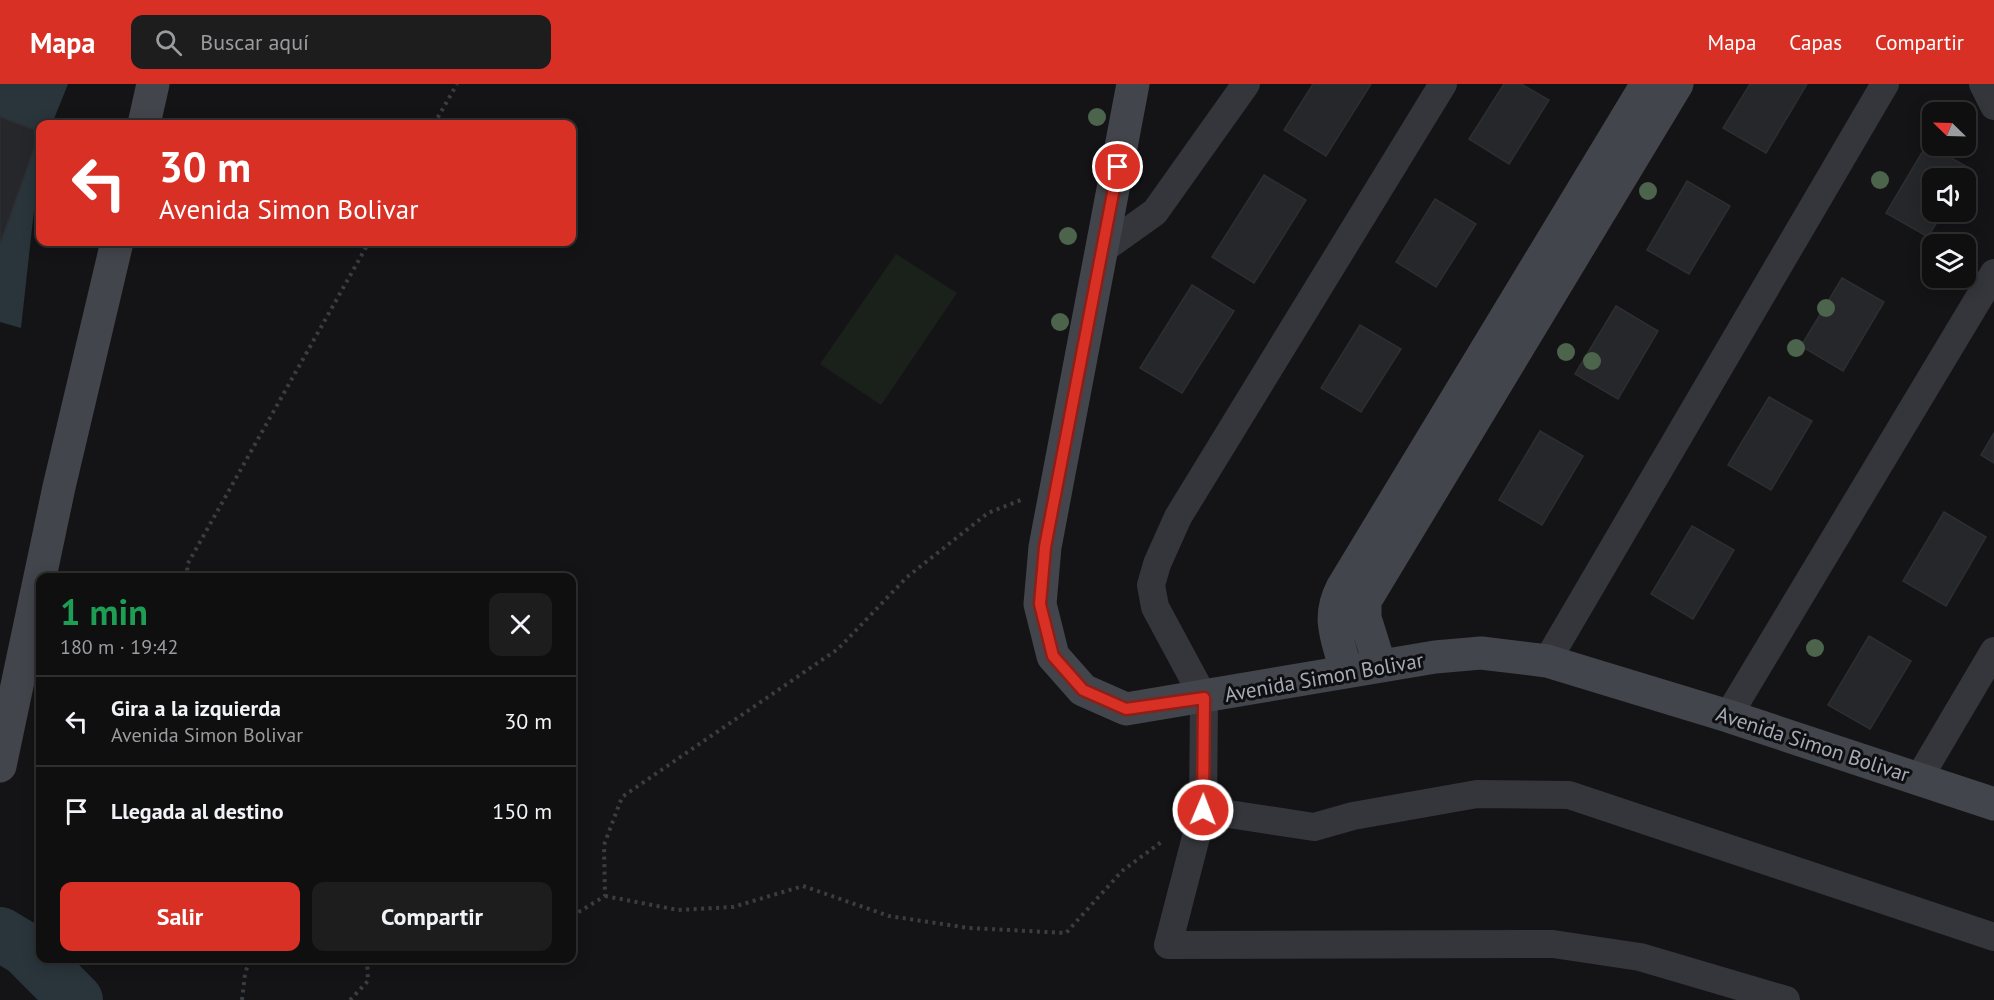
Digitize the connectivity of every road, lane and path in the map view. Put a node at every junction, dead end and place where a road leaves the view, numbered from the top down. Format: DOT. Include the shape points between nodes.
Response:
graph roads {
  1 [pos="153,84"];
  2 [pos="457,84"];
  3 [pos="1133,84"];
  4 [pos="1246,84"];
  5 [pos="1443,84"];
  6 [pos="1647,84"];
  7 [pos="1677,84"];
  8 [pos="1885,84"];
  9 [pos="1983,84"];
  10 [pos="1994,106"];
  11 [pos="145,120"];
  12 [pos="436,120"];
  13 [pos="1570,236"];
  14 [pos="116,246"];
  15 [pos="367,246"];
  16 [pos="1102,250"];
  17 [pos="1994,273"];
  18 [pos="1057,485"];
  19 [pos="41,573"];
  20 [pos="188,573"];
  21 [pos="36,596"];
  22 [pos="1994,651"];
  23 [pos="1547,661"];
  24 [pos="1380,666"];
  25 [pos="1346,671"];
  26 [pos="1204,698"];
  27 [pos="1728,716"];
  28 [pos="0,766"];
  29 [pos="1919,778"];
  30 [pos="1994,804"];
  31 [pos="1203,810"];
  32 [pos="605,896"];
  33 [pos="576,914"];
  34 [pos="1994,937"];
  35 [pos="248,963"];
  36 [pos="367,963"];
  37 [pos="243,1000"];
  38 [pos="350,1000"];
  39 [pos="1786,1000"];
  1 -- 11 [label="street"];
  2 -- 12 [label="path"];
  3 -- 16 [label="street, Avenida Simon Bolivar"];
  4 -- 16 [label="street" via="1155,212"];
  5 -- 26 [label="street" via="1179,518 1157,564 1151,585 1155,607"];
  6 -- 13 [label="street"];
  7 -- 13 [label="street"];
  8 -- 23 [label="street"];
  9 -- 10 [label="street"];
  13 -- 24 [label="street" via="1365,601 1365,618"];
  13 -- 25 [label="street" via="1334,605 1334,623"];
  14 -- 19 [label="street"];
  15 -- 20 [label="path" via="187,565"];
  16 -- 18 [label="street, Avenida Simon Bolivar"];
  17 -- 27 [label="street"];
  18 -- 26 [label="street, Avenida Simon Bolivar" via="1045,547 1040,604 1053,656 1083,690 1126,709"];
  18 -- 32 [label="path" via="988,513 907,578 838,649 622,797 604,845"];
  21 -- 28 [label="street"];
  22 -- 29 [label="street"];
  23 -- 24 [label="street, Avenida Simon Bolivar" via="1480,653"];
  23 -- 27 [label="street, Avenida Simon Bolivar"];
  24 -- 25 [label="street, Avenida Simon Bolivar"];
  25 -- 26 [label="street, Avenida Simon Bolivar"];
  26 -- 31 [label="street"];
  27 -- 29 [label="street, Avenida Simon Bolivar"];
  29 -- 30 [label="street, Avenida Simon Bolivar"];
  31 -- 32 [label="path" via="1122,872 1066,933 969,928 889,916 803,886 733,907 678,910"];
  31 -- 34 [label="street" via="1314,827 1353,816 1477,794 1569,795"];
  31 -- 39 [label="street" via="1168,945 1553,944 1640,957"];
  32 -- 33 [label="path"];
  35 -- 37 [label="path"];
  36 -- 38 [label="path" via="368,981"];
}
